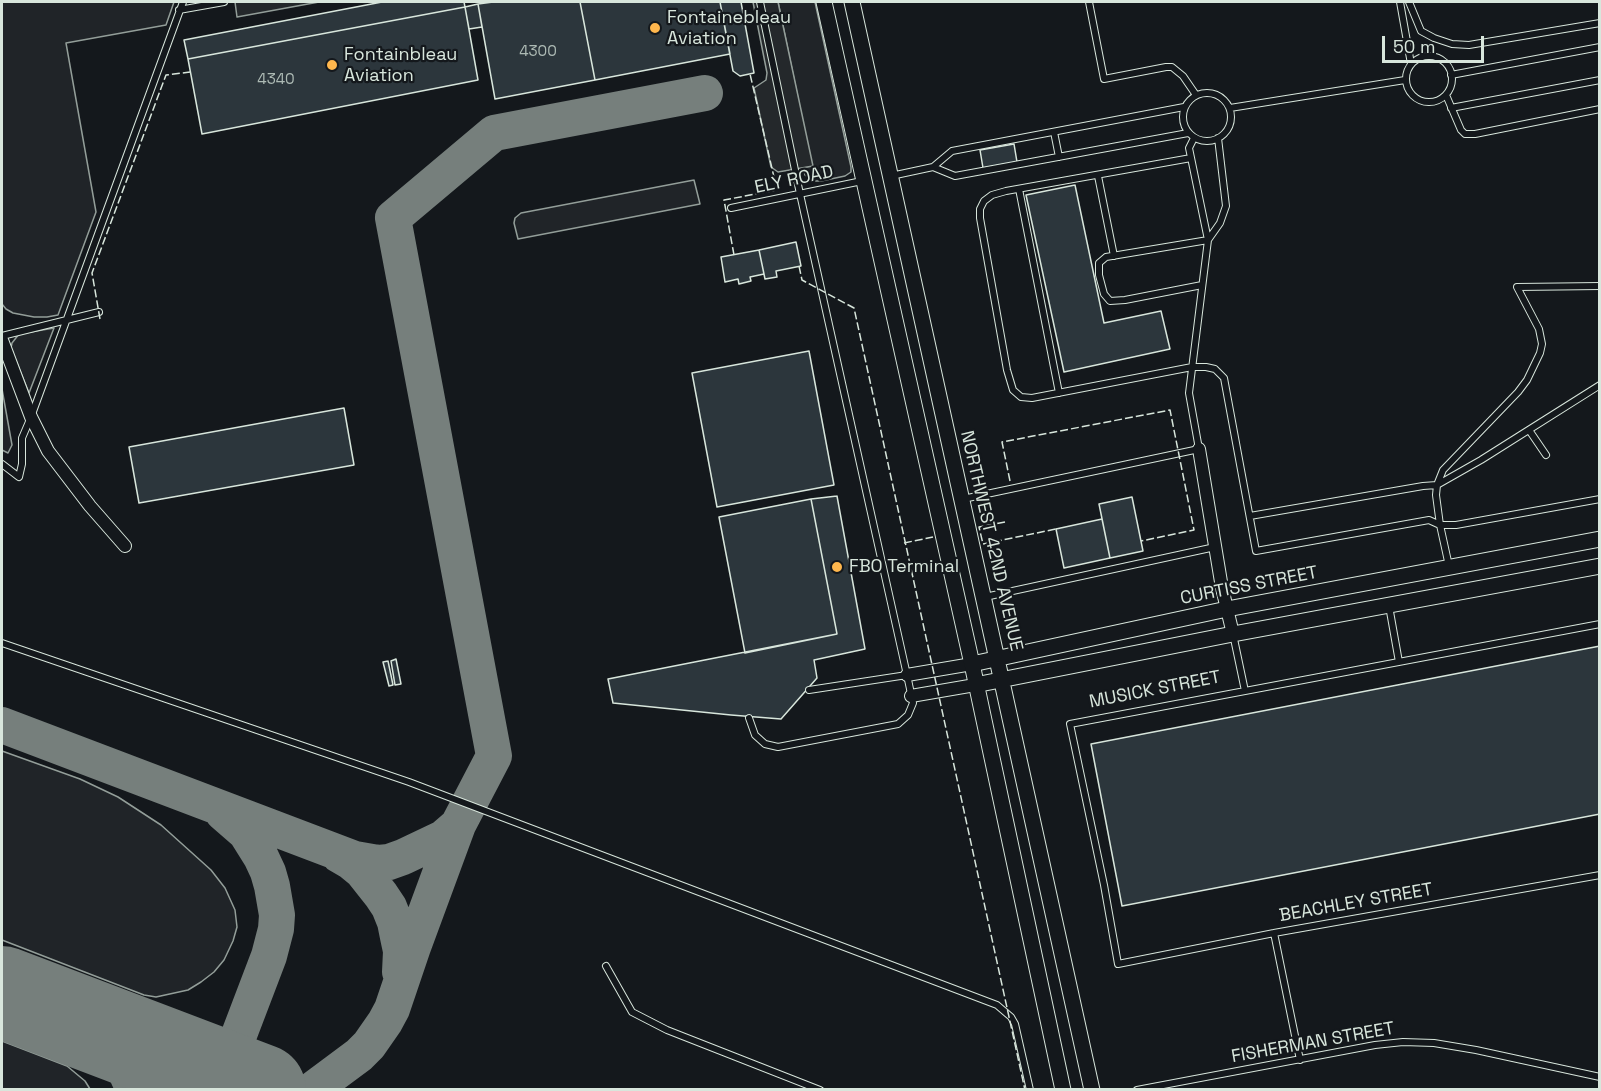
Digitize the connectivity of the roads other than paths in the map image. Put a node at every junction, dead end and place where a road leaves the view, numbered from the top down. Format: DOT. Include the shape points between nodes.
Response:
graph roads {
  1 [pos="183,2"];
  2 [pos="224,2"];
  3 [pos="760,2"];
  4 [pos="824,2"];
  5 [pos="852,2"];
  6 [pos="1089,2"];
  7 [pos="1400,2"];
  8 [pos="1409,2"];
  9 [pos="179,10"];
  10 [pos="1599,24"];
  11 [pos="1599,47"];
  12 [pos="1411,64"];
  13 [pos="1451,75"];
  14 [pos="1405,80"];
  15 [pos="1599,80"];
  16 [pos="1196,95"];
  17 [pos="1446,95"];
  18 [pos="1184,107"];
  19 [pos="1230,108"];
  20 [pos="1452,108"];
  21 [pos="1599,110"];
  22 [pos="1054,132"];
  23 [pos="1188,133"];
  24 [pos="1194,138"];
  25 [pos="1218,138"];
  26 [pos="1059,157"];
  27 [pos="1191,158"];
  28 [pos="933,167"];
  29 [pos="891,176"];
  30 [pos="1098,176"];
  31 [pos="863,181"];
  32 [pos="1019,189"];
  33 [pos="800,194"];
  34 [pos="731,208"];
  35 [pos="1208,240"];
  36 [pos="1114,256"];
  37 [pos="1203,285"];
  38 [pos="1599,286"];
  39 [pos="99,312"];
  40 [pos="67,320"];
  41 [pos="2,338"];
  42 [pos="1192,367"];
  43 [pos="1599,385"];
  44 [pos="1059,393"];
  45 [pos="32,417"];
  46 [pos="1529,430"];
  47 [pos="1199,449"];
  48 [pos="1546,455"];
  49 [pos="2,464"];
  50 [pos="1437,485"];
  51 [pos="961,499"];
  52 [pos="1599,499"];
  53 [pos="1250,516"];
  54 [pos="1440,525"];
  55 [pos="1599,539"];
  56 [pos="125,546"];
  57 [pos="1215,547"];
  58 [pos="1449,567"];
  59 [pos="1599,567"];
  60 [pos="984,597"];
  61 [pos="1389,606"];
  62 [pos="1227,609"];
  63 [pos="1599,624"];
  64 [pos="1233,634"];
  65 [pos="2,643"];
  66 [pos="998,659"];
  67 [pos="1399,662"];
  68 [pos="972,664"];
  69 [pos="907,675"];
  70 [pos="1002,680"];
  71 [pos="975,685"];
  72 [pos="809,690"];
  73 [pos="1245,691"];
  74 [pos="911,696"];
  75 [pos="749,718"];
  76 [pos="1599,875"];
  77 [pos="1274,933"];
  78 [pos="1118,964"];
  79 [pos="606,966"];
  80 [pos="1300,1060"];
  81 [pos="1599,1077"];
  82 [pos="820,1089"];
  83 [pos="1030,1089"];
  84 [pos="1063,1089"];
  85 [pos="1092,1089"];
  86 [pos="1137,1089"];
  1 -- 9 [label="lane"];
  2 -- 9 [label="lane"];
  3 -- 33 [label="lane"];
  4 -- 31 [label="street"];
  5 -- 29 [label="street, NORTHWEST 42ND AVENUE"];
  6 -- 16 [label="lane" via="1104,79 1172,67"];
  7 -- 12 [label="lane"];
  8 -- 10 [label="lane" via="1421,31 1452,44 1469,45"];
  9 -- 40 [label="lane"];
  11 -- 13 [label="lane"];
  12 -- 13 [label="lane" via="1423,56 1438,58"];
  12 -- 14 [label="lane"];
  13 -- 17 [label="lane"];
  14 -- 17 [label="lane" via="1411,94 1424,102"];
  14 -- 19 [label="lane"];
  15 -- 20 [label="lane"];
  16 -- 18 [label="lane"];
  16 -- 19 [label="lane" via="1212,93"];
  17 -- 20 [label="lane"];
  18 -- 22 [label="lane"];
  18 -- 23 [label="lane" via="1182,121"];
  19 -- 25 [label="lane" via="1228,129"];
  20 -- 21 [label="lane" via="1465,134"];
  22 -- 26 [label="lane"];
  22 -- 28 [label="lane" via="952,151"];
  23 -- 24 [label="lane"];
  23 -- 26 [label="lane"];
  24 -- 25 [label="lane"];
  24 -- 27 [label="lane" via="1189,148"];
  25 -- 35 [label="lane" via="1226,206"];
  26 -- 28 [label="lane" via="956,176"];
  27 -- 30 [label="lane"];
  27 -- 35 [label="lane"];
  28 -- 29 [label="lane"];
  29 -- 31 [label="street"];
  29 -- 51 [label="street, NORTHWEST 42ND AVENUE"];
  30 -- 32 [label="lane"];
  30 -- 36 [label="lane"];
  31 -- 33 [label="lane, ELY ROAD"];
  31 -- 68 [label="street"];
  32 -- 44 [label="lane"];
  32 -- 44 [label="lane" via="992,195 980,209 1008,370 1012,390 1021,397"];
  33 -- 34 [label="lane, ELY ROAD"];
  33 -- 69 [label="lane"];
  35 -- 36 [label="lane"];
  35 -- 37 [label="lane"];
  36 -- 37 [label="lane" via="1099,263 1104,294 1110,301"];
  37 -- 42 [label="lane"];
  38 -- 50 [label="lane" via="1517,287 1539,329 1540,353 1527,380 1446,466"];
  39 -- 40 [label="lane"];
  40 -- 41 [label="lane"];
  40 -- 45 [label="lane"];
  41 -- 45 [label="street"];
  42 -- 44 [label="lane"];
  42 -- 47 [label="lane" via="1189,393"];
  42 -- 53 [label="lane" via="1215,369 1224,378"];
  43 -- 46 [label="lane"];
  45 -- 49 [label="lane" via="22,438 19,477"];
  45 -- 56 [label="street" via="48,451"];
  46 -- 48 [label="lane"];
  46 -- 50 [label="lane"];
  47 -- 51 [label="lane"];
  47 -- 57 [label="street, MUSICK STREET"];
  50 -- 53 [label="lane"];
  50 -- 54 [label="lane"];
  51 -- 60 [label="street, NORTHWEST 42ND AVENUE"];
  52 -- 54 [label="lane"];
  53 -- 54 [label="lane" via="1256,551 1429,519"];
  54 -- 58 [label="lane"];
  55 -- 58 [label="street, CURTISS STREET"];
  57 -- 60 [label="lane"];
  57 -- 62 [label="street, MUSICK STREET"];
  58 -- 62 [label="street, CURTISS STREET"];
  59 -- 61 [label="street"];
  60 -- 66 [label="street, NORTHWEST 42ND AVENUE"];
  61 -- 64 [label="street"];
  61 -- 67 [label="lane"];
  62 -- 64 [label="street, MUSICK STREET"];
  62 -- 66 [label="street, CURTISS STREET"];
  63 -- 67 [label="lane"];
  64 -- 70 [label="street"];
  64 -- 73 [label="lane, MUSICK STREET"];
  65 -- 83 [label="lane" via="409,782 997,1005 1015,1024"];
  66 -- 68 [label="street, CURTISS STREET"];
  66 -- 70 [label="street, NORTHWEST 42ND AVENUE"];
  67 -- 73 [label="lane"];
  68 -- 69 [label="street, CURTISS STREET"];
  68 -- 71 [label="street"];
  69 -- 72 [label="lane"];
  69 -- 74 [label="lane"];
  70 -- 71 [label="street"];
  70 -- 85 [label="street, NORTHWEST 42ND AVENUE"];
  71 -- 74 [label="street"];
  71 -- 84 [label="street"];
  73 -- 78 [label="lane, MUSICK STREET" via="1070,724"];
  74 -- 75 [label="lane" via="913,703 908,715 898,724 778,747 765,744 754,735"];
  76 -- 77 [label="lane, BEACHLEY STREET"];
  77 -- 78 [label="lane, BEACHLEY STREET"];
  77 -- 80 [label="lane"];
  79 -- 82 [label="lane" via="632,1012 667,1030"];
  80 -- 81 [label="lane, FISHERMAN STREET" via="1375,1045 1434,1043"];
  80 -- 86 [label="lane, FISHERMAN STREET"];
}
